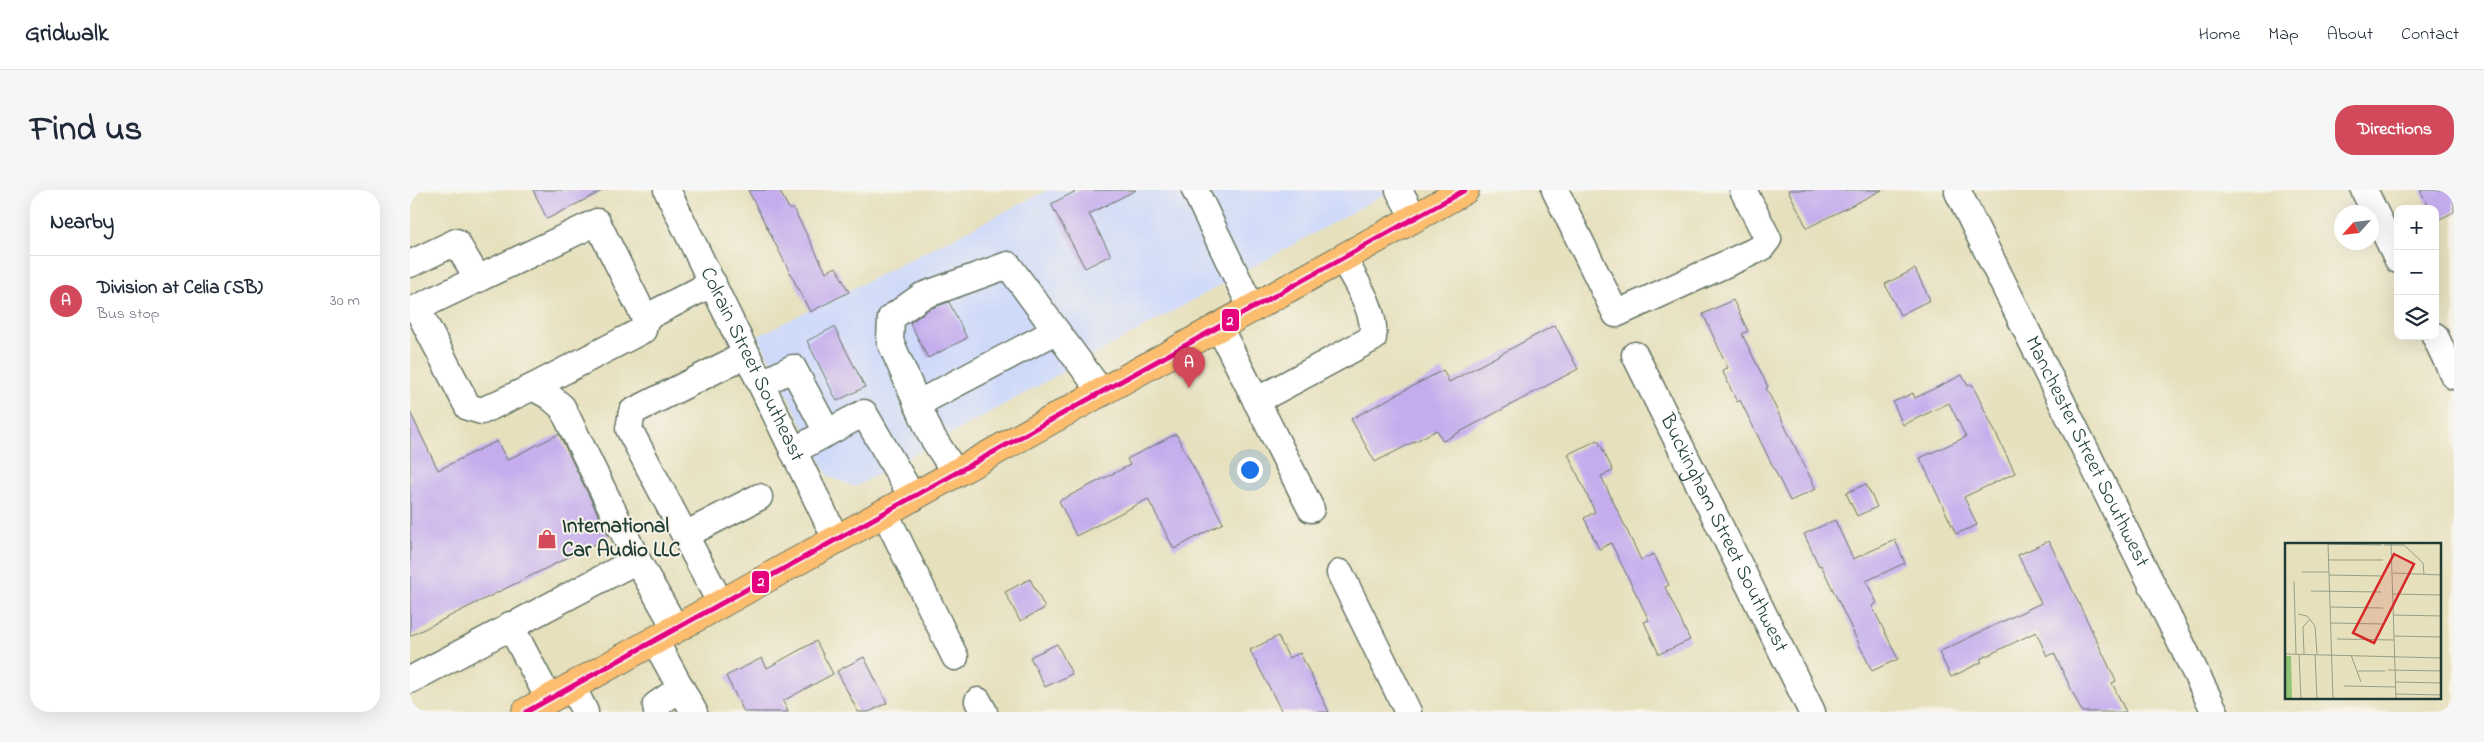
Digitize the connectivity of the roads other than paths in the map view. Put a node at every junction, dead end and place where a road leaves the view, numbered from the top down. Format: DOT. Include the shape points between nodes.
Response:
graph roads {
  1 [pos="667,190"];
  2 [pos="1195,190"];
  3 [pos="1399,190"];
  4 [pos="1464,190"];
  5 [pos="1555,190"];
  6 [pos="1743,190"];
  7 [pos="2364,190"];
  8 [pos="1958,192"];
  9 [pos="1414,218"];
  10 [pos="2394,252"];
  11 [pos="1343,258"];
  12 [pos="410,264"];
  13 [pos="478,279"];
  14 [pos="713,284"];
  15 [pos="1252,309"];
  16 [pos="414,310"];
  17 [pos="644,318"];
  18 [pos="1219,327"];
  19 [pos="1056,331"];
  20 [pos="2437,340"];
  21 [pos="746,354"];
  22 [pos="1635,355"];
  23 [pos="2454,376"];
  24 [pos="761,384"];
  25 [pos="533,387"];
  26 [pos="1102,393"];
  27 [pos="1256,401"];
  28 [pos="918,404"];
  29 [pos="827,432"];
  30 [pos="793,451"];
  31 [pos="956,474"];
  32 [pos="758,498"];
  33 [pos="913,498"];
  34 [pos="1311,509"];
  35 [pos="885,512"];
  36 [pos="685,535"];
  37 [pos="836,539"];
  38 [pos="637,560"];
  39 [pos="1340,573"];
  40 [pos="721,604"];
  41 [pos="510,625"];
  42 [pos="666,635"];
  43 [pos="955,658"];
  44 [pos="410,680"];
  45 [pos="681,688"];
  46 [pos="561,692"];
  47 [pos="526,712"];
  48 [pos="585,712"];
  49 [pos="657,712"];
  50 [pos="694,712"];
  51 [pos="1408,712"];
  52 [pos="1812,712"];
  53 [pos="2215,712"];
  1 -- 14 [label="street, Colrain Street Southeast"];
  2 -- 15 [label="street"];
  3 -- 9 [label="street"];
  4 -- 9 [label="main road"];
  5 -- 6 [label="street" via="1616,314 1761,248 1768,239"];
  7 -- 10 [label="street"];
  8 -- 53 [label="street, Manchester Street Southwest"];
  9 -- 11 [label="main road"];
  11 -- 15 [label="main road"];
  11 -- 27 [label="street" via="1369,309 1374,326 1373,338"];
  12 -- 13 [label="street" via="456,242"];
  13 -- 16 [label="street"];
  13 -- 17 [label="street" via="597,222"];
  14 -- 17 [label="street"];
  14 -- 21 [label="street, Colrain Street Southeast"];
  15 -- 18 [label="main road"];
  16 -- 25 [label="street" via="468,407 482,411"];
  17 -- 25 [label="street" via="643,330"];
  18 -- 26 [label="main road"];
  18 -- 27 [label="street"];
  19 -- 26 [label="street"];
  19 -- 28 [label="street"];
  19 -- 28 [label="street" via="1008,265 922,296 891,318 890,326 890,341"];
  20 -- 23 [label="street"];
  21 -- 24 [label="street, Colrain Street Southeast"];
  21 -- 36 [label="street" via="632,412 629,429"];
  22 -- 52 [label="street, Buckingham Street Southwest"];
  24 -- 29 [label="street" via="793,368"];
  24 -- 30 [label="street, Colrain Street Southeast"];
  25 -- 38 [label="street" via="562,407"];
  26 -- 31 [label="main road"];
  27 -- 34 [label="street"];
  28 -- 31 [label="street"];
  29 -- 30 [label="street"];
  29 -- 33 [label="street" via="864,413"];
  30 -- 37 [label="street, Colrain Street Southeast"];
  31 -- 33 [label="main road"];
  32 -- 36 [label="street"];
  33 -- 35 [label="main road"];
  35 -- 37 [label="main road"];
  35 -- 43 [label="street"];
  36 -- 40 [label="street"];
  37 -- 40 [label="main road"];
  38 -- 41 [label="street"];
  38 -- 42 [label="street"];
  39 -- 51 [label="street"];
  40 -- 42 [label="main road"];
  41 -- 44 [label="street"];
  41 -- 46 [label="street"];
  42 -- 45 [label="street"];
  42 -- 46 [label="main road"];
  45 -- 49 [label="street" via="656,705"];
  45 -- 50 [label="street"];
  46 -- 47 [label="main road"];
  46 -- 48 [label="street"];
}
